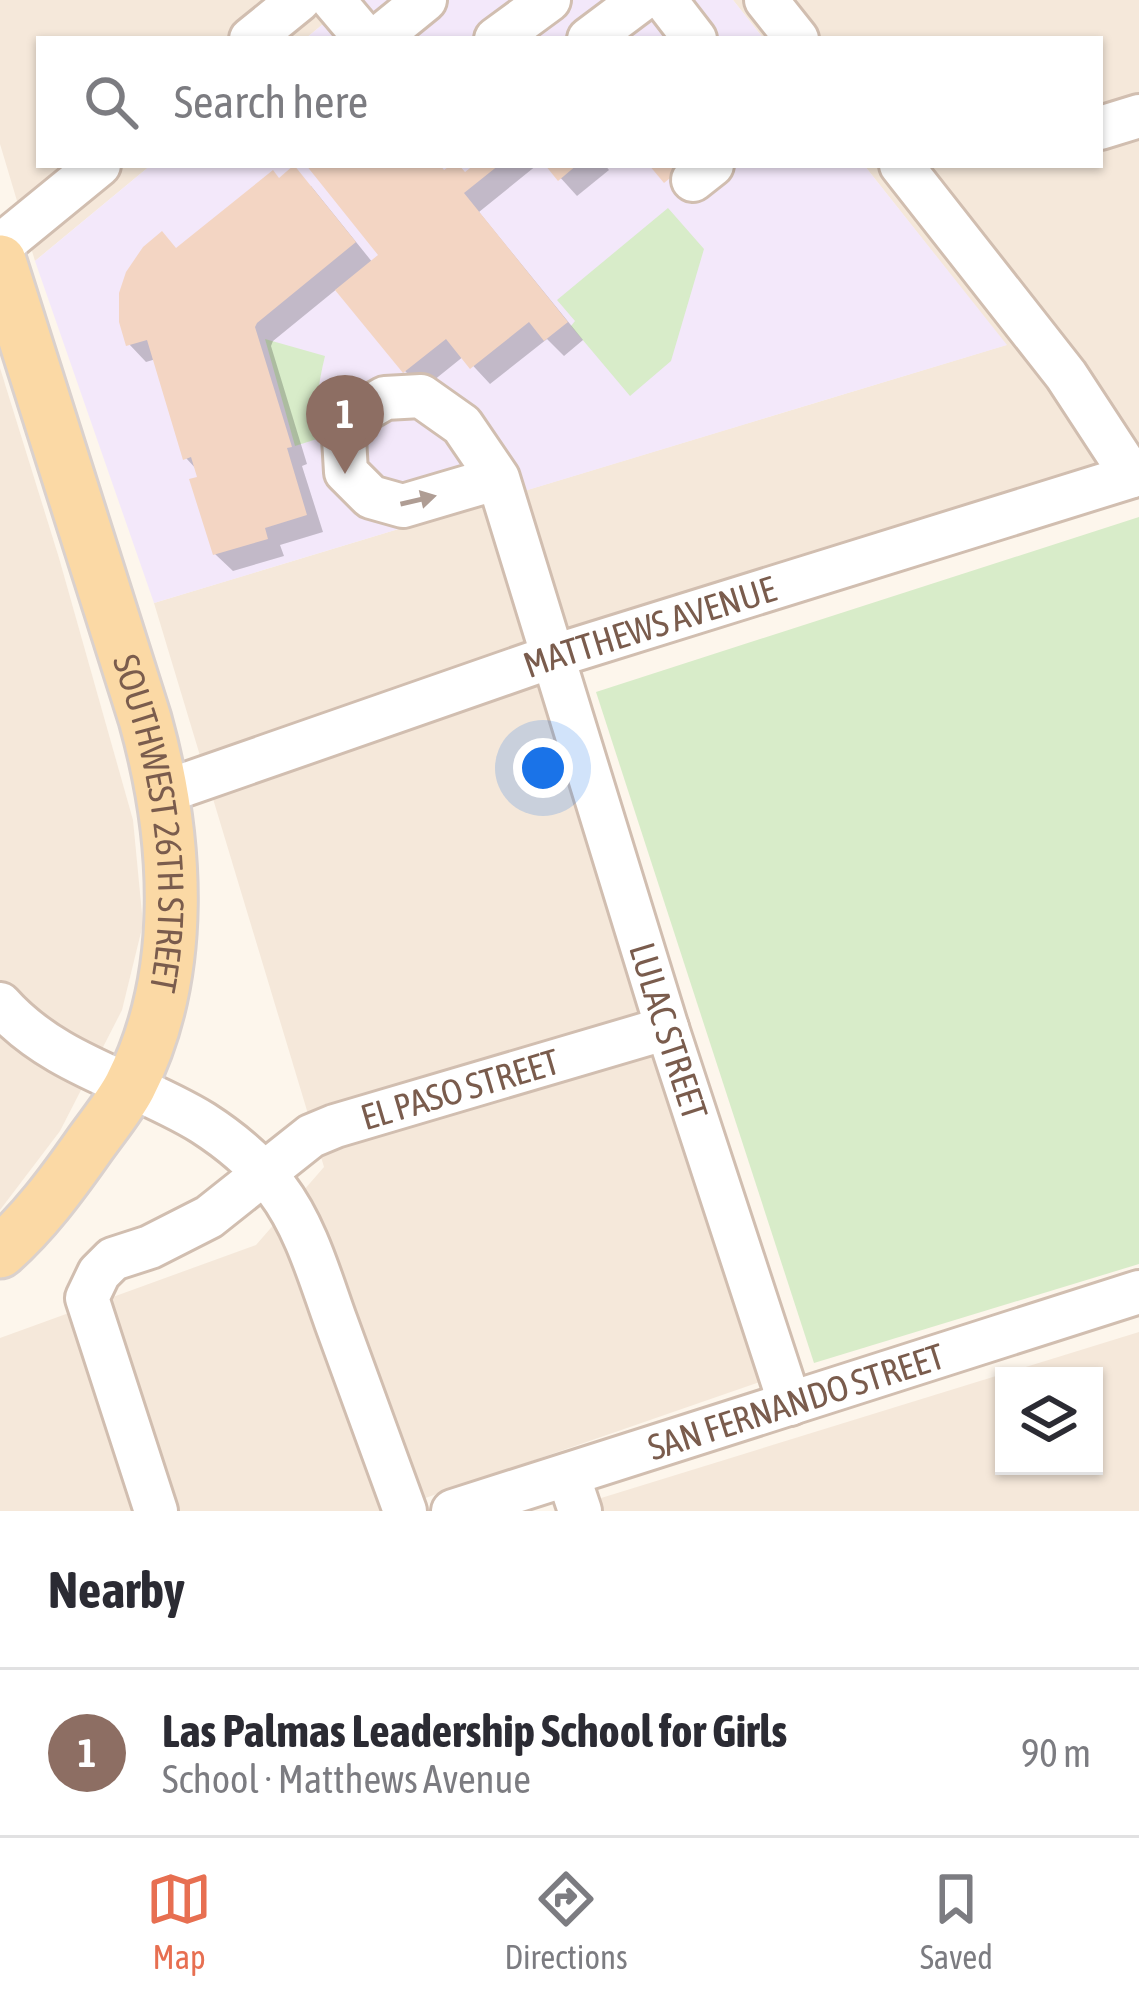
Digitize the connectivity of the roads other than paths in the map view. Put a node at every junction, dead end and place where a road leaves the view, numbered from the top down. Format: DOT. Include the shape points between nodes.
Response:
graph roads {
  1 [pos="298,0"];
  2 [pos="333,0"];
  3 [pos="425,0"];
  4 [pos="550,0"];
  5 [pos="641,0"];
  6 [pos="665,0"];
  7 [pos="766,0"];
  8 [pos="255,36"];
  9 [pos="363,36"];
  10 [pos="381,36"];
  11 [pos="500,36"];
  12 [pos="584,36"];
  13 [pos="591,36"];
  14 [pos="693,36"];
  15 [pos="795,36"];
  16 [pos="1139,116"];
  17 [pos="1103,127"];
  18 [pos="95,168"];
  19 [pos="904,168"];
  20 [pos="0,246"];
  21 [pos="0,261"];
  22 [pos="16,367"];
  23 [pos="1136,475"];
  24 [pos="497,478"];
  25 [pos="551,657"];
  26 [pos="164,792"];
  27 [pos="4,1024"];
  28 [pos="668,1028"];
  29 [pos="129,1088"];
  30 [pos="263,1174"];
  31 [pos="0,1252"];
  32 [pos="1139,1292"];
  33 [pos="790,1404"];
  34 [pos="574,1493"];
  35 [pos="156,1511"];
  36 [pos="405,1511"];
  37 [pos="453,1511"];
  1 -- 8 [label="street"];
  2 -- 9 [label="street"];
  3 -- 10 [label="street"];
  4 -- 11 [label="street"];
  4 -- 12 [label="street"];
  5 -- 13 [label="street"];
  6 -- 14 [label="street"];
  7 -- 15 [label="street"];
  16 -- 17 [label="street"];
  18 -- 20 [label="street"];
  19 -- 23 [label="street"];
  21 -- 22 [label="main road, SOUTHWEST 26TH STREET"];
  22 -- 26 [label="main road, SOUTHWEST 26TH STREET" via="145,718"];
  23 -- 25 [label="street, MATTHEWS AVENUE"];
  24 -- 25 [label="street, LULAC STREET"];
  25 -- 26 [label="street, MATTHEWS AVENUE"];
  25 -- 28 [label="street, LULAC STREET"];
  26 -- 29 [label="main road, SOUTHWEST 26TH STREET" via="167,952 157,1019"];
  27 -- 29 [label="street"];
  28 -- 30 [label="street, EL PASO STREET" via="335,1126"];
  28 -- 33 [label="street, LULAC STREET"];
  29 -- 30 [label="street" via="201,1122"];
  29 -- 31 [label="main road"];
  30 -- 35 [label="street, EL PASO STREET" via="190,1228 113,1259 87,1298"];
  30 -- 36 [label="street" via="289,1207 315,1264"];
  32 -- 33 [label="street, SAN FERNANDO STREET"];
  33 -- 34 [label="street, SAN FERNANDO STREET"];
  34 -- 37 [label="street, SAN FERNANDO STREET"];
}
